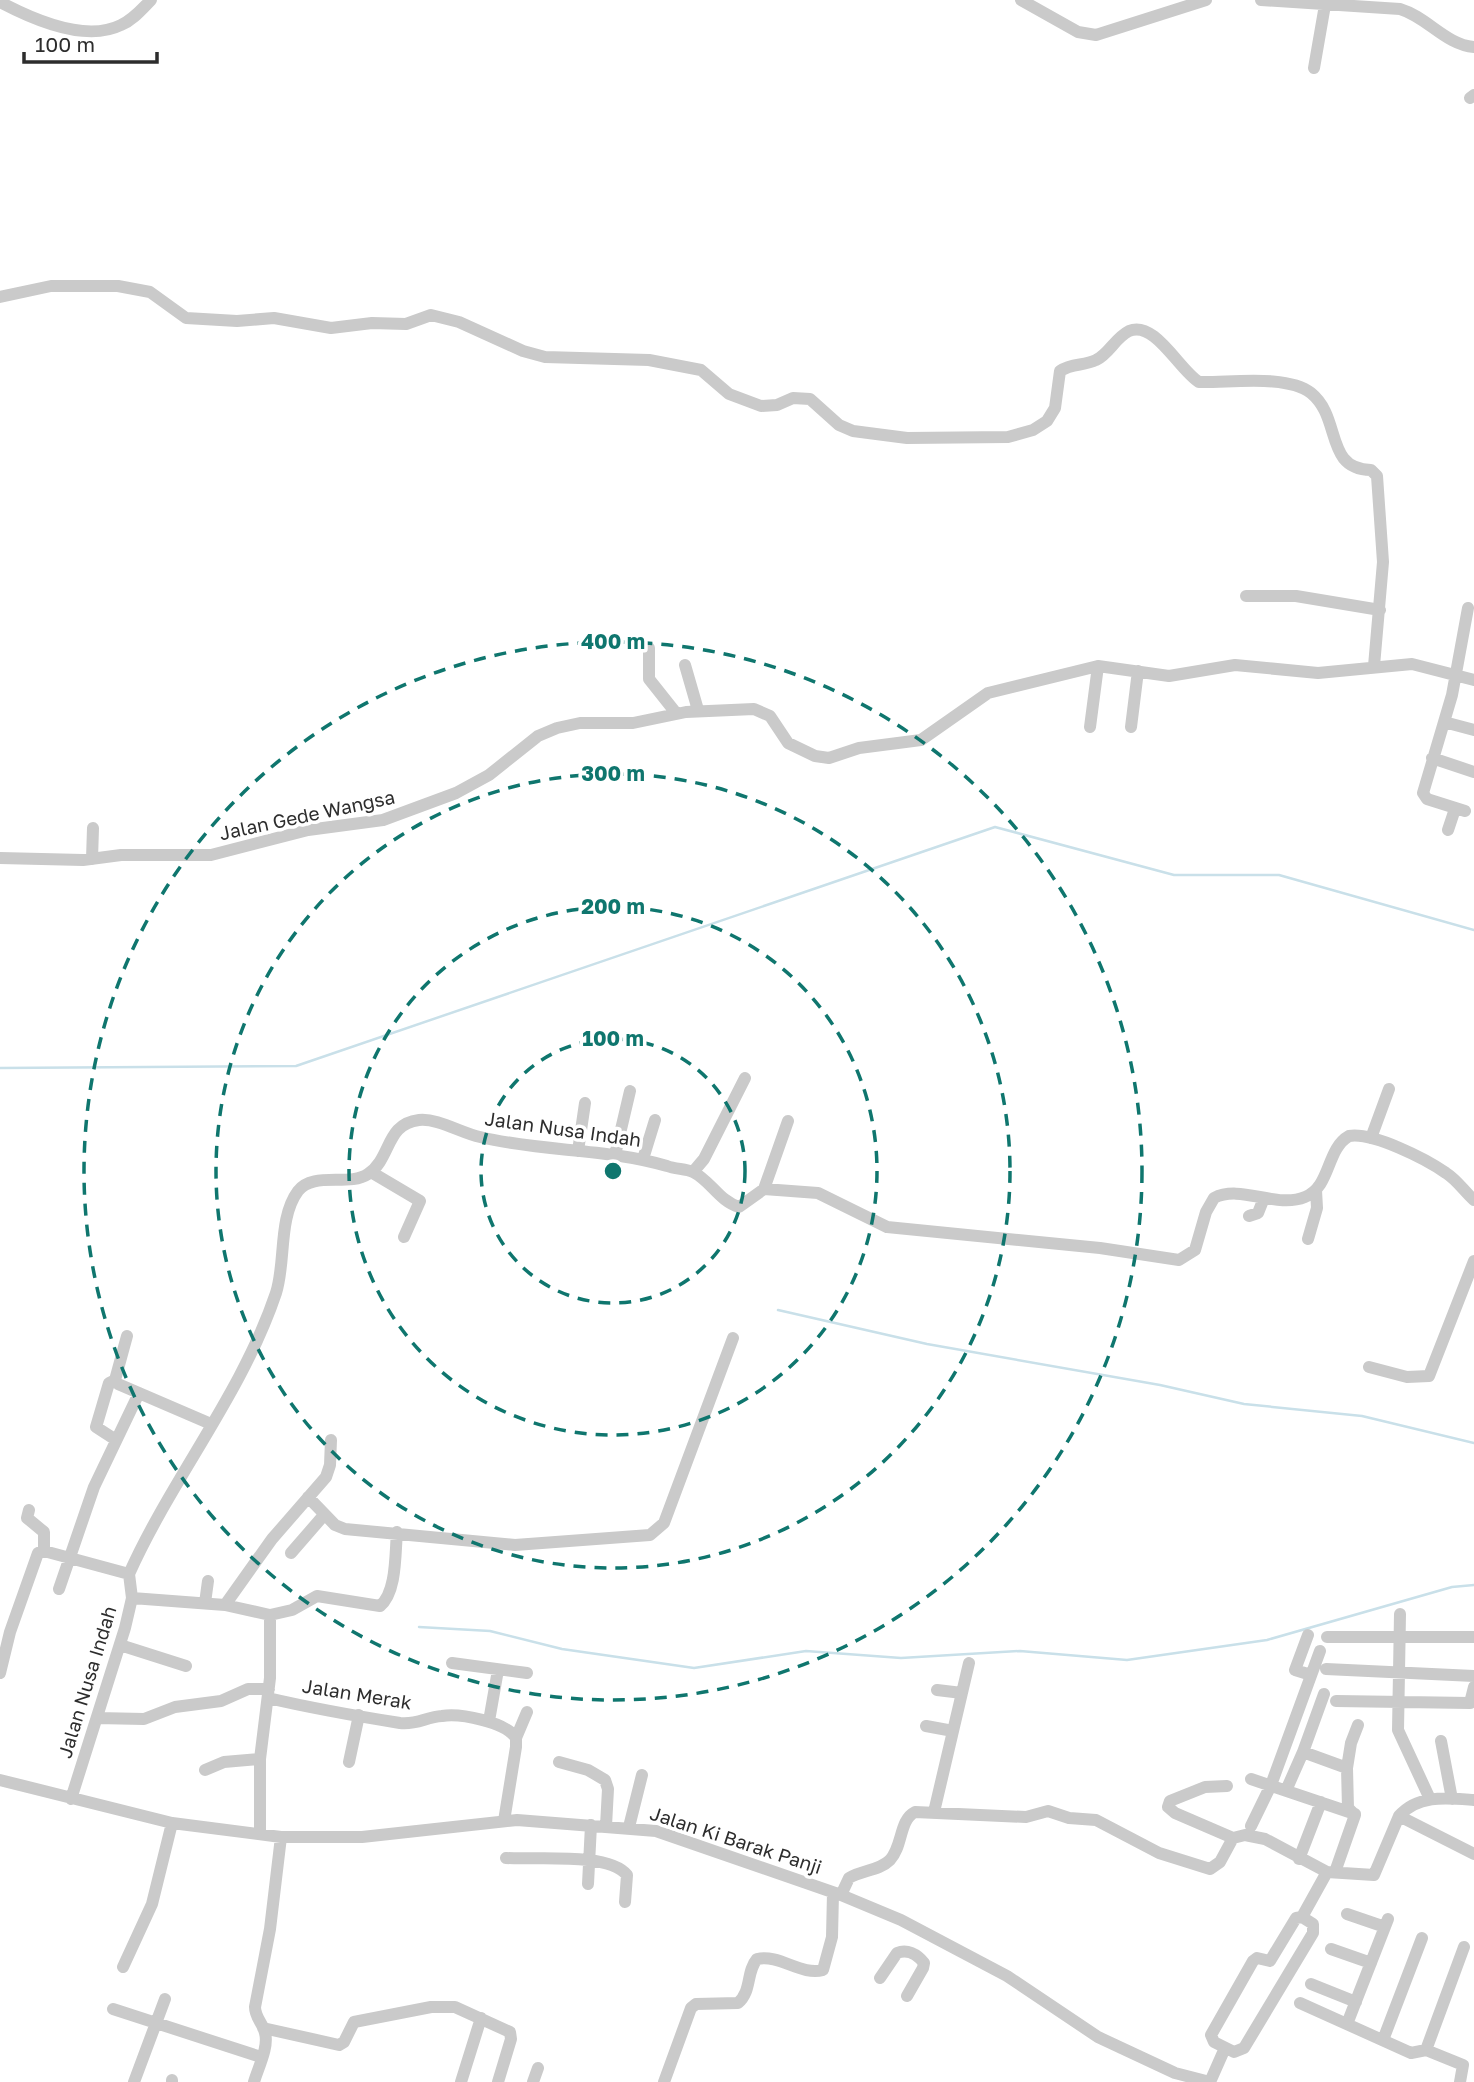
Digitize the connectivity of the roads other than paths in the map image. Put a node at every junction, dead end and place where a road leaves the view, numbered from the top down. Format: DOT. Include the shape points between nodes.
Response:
graph roads {
  1 [pos="151,0"];
  2 [pos="1021,0"];
  3 [pos="1206,0"];
  4 [pos="1261,0"];
  5 [pos="2,2"];
  6 [pos="1325,5"];
  7 [pos="1474,47"];
  8 [pos="1314,68"];
  9 [pos="0,297"];
  10 [pos="1246,596"];
  11 [pos="1468,608"];
  12 [pos="1380,610"];
  13 [pos="649,648"];
  14 [pos="685,665"];
  15 [pos="1098,666"];
  16 [pos="1374,666"];
  17 [pos="1138,671"];
  18 [pos="1456,674"];
  19 [pos="1474,680"];
  20 [pos="698,710"];
  21 [pos="676,713"];
  22 [pos="1444,722"];
  23 [pos="1090,727"];
  24 [pos="1131,727"];
  25 [pos="1474,730"];
  26 [pos="1432,758"];
  27 [pos="1474,772"];
  28 [pos="93,828"];
  29 [pos="1448,830"];
  30 [pos="0,858"];
  31 [pos="92,859"];
  32 [pos="745,1078"];
  33 [pos="1389,1089"];
  34 [pos="630,1091"];
  35 [pos="585,1103"];
  36 [pos="655,1120"];
  37 [pos="788,1121"];
  38 [pos="1371,1138"];
  39 [pos="578,1151"];
  40 [pos="615,1154"];
  41 [pos="643,1159"];
  42 [pos="371,1172"];
  43 [pos="692,1172"];
  44 [pos="764,1189"];
  45 [pos="1316,1190"];
  46 [pos="1264,1198"];
  47 [pos="1474,1200"];
  48 [pos="1249,1216"];
  49 [pos="404,1237"];
  50 [pos="1308,1239"];
  51 [pos="1474,1261"];
  52 [pos="127,1336"];
  53 [pos="733,1338"];
  54 [pos="1368,1367"];
  55 [pos="115,1380"];
  56 [pos="139,1393"];
  57 [pos="211,1424"];
  58 [pos="116,1440"];
  59 [pos="331,1440"];
  60 [pos="308,1497"];
  61 [pos="29,1510"];
  62 [pos="324,1515"];
  63 [pos="397,1532"];
  64 [pos="44,1551"];
  65 [pos="291,1553"];
  66 [pos="68,1558"];
  67 [pos="130,1574"];
  68 [pos="208,1581"];
  69 [pos="59,1589"];
  70 [pos="132,1598"];
  71 [pos="205,1603"];
  72 [pos="225,1605"];
  73 [pos="1400,1614"];
  74 [pos="270,1615"];
  75 [pos="5,1630"];
  76 [pos="1308,1636"];
  77 [pos="1327,1637"];
  78 [pos="1399,1637"];
  79 [pos="1474,1637"];
  80 [pos="120,1644"];
  81 [pos="1320,1651"];
  82 [pos="452,1663"];
  83 [pos="969,1663"];
  84 [pos="186,1666"];
  85 [pos="1326,1669"];
  86 [pos="498,1670"];
  87 [pos="1399,1672"];
  88 [pos="0,1673"];
  89 [pos="527,1673"];
  90 [pos="1311,1675"];
  91 [pos="1474,1676"];
  92 [pos="1474,1687"];
  93 [pos="937,1690"];
  94 [pos="962,1693"];
  95 [pos="268,1694"];
  96 [pos="1397,1704"];
  97 [pos="527,1712"];
  98 [pos="359,1716"];
  99 [pos="97,1718"];
  100 [pos="489,1721"];
  101 [pos="1357,1725"];
  102 [pos="926,1726"];
  103 [pos="953,1731"];
  104 [pos="516,1738"];
  105 [pos="1441,1741"];
  106 [pos="1303,1752"];
  107 [pos="260,1759"];
  108 [pos="349,1762"];
  109 [pos="559,1762"];
  110 [pos="1348,1768"];
  111 [pos="205,1770"];
  112 [pos="642,1775"];
  113 [pos="1251,1779"];
  114 [pos="0,1780"];
  115 [pos="1271,1785"];
  116 [pos="1227,1786"];
  117 [pos="1288,1786"];
  118 [pos="71,1799"];
  119 [pos="1430,1799"];
  120 [pos="1452,1799"];
  121 [pos="1474,1800"];
  122 [pos="1321,1802"];
  123 [pos="934,1812"];
  124 [pos="1356,1815"];
  125 [pos="1399,1816"];
  126 [pos="504,1821"];
  127 [pos="172,1823"];
  128 [pos="591,1825"];
  129 [pos="606,1826"];
  130 [pos="1251,1826"];
  131 [pos="629,1827"];
  132 [pos="260,1834"];
  133 [pos="281,1837"];
  134 [pos="1233,1838"];
  135 [pos="1474,1854"];
  136 [pos="506,1858"];
  137 [pos="1299,1859"];
  138 [pos="590,1860"];
  139 [pos="1331,1872"];
  140 [pos="588,1884"];
  141 [pos="837,1894"];
  142 [pos="625,1902"];
  143 [pos="1347,1914"];
  144 [pos="1302,1917"];
  145 [pos="920,1929"];
  146 [pos="1422,1938"];
  147 [pos="1464,1947"];
  148 [pos="1331,1949"];
  149 [pos="908,1951"];
  150 [pos="1371,1963"];
  151 [pos="123,1967"];
  152 [pos="880,1978"];
  153 [pos="1311,1984"];
  154 [pos="906,1996"];
  155 [pos="165,1999"];
  156 [pos="1356,2002"];
  157 [pos="1300,2003"];
  158 [pos="113,2009"];
  159 [pos="481,2018"];
  160 [pos="155,2024"];
  161 [pos="1347,2024"];
  162 [pos="263,2028"];
  163 [pos="1383,2040"];
  164 [pos="1225,2048"];
  165 [pos="1426,2050"];
  166 [pos="261,2057"];
  167 [pos="538,2068"];
  168 [pos="1203,2081"];
  169 [pos="134,2082"];
  170 [pos="254,2082"];
  171 [pos="461,2082"];
  172 [pos="498,2082"];
  173 [pos="533,2082"];
  174 [pos="664,2082"];
  175 [pos="1461,2082"];
  1 -- 5 [label="street" via="125,24 90,29 44,24"];
  2 -- 3 [label="street" via="1078,32 1096,36"];
  4 -- 6 [label="street"];
  6 -- 7 [label="street" via="1408,12 1455,42"];
  6 -- 8 [label="street"];
  9 -- 12 [label="street" via="51,286 118,286 150,292 186,318 274,318 331,328 406,324 431,314 545,357 649,360 701,370 722,389 747,402 769,406 803,397 846,430 907,438 1008,437 1033,430 1047,421 1055,408 1060,372 1070,365 1098,360 1130,330 1142,330 1158,338 1186,375 1199,382 1293,384 1311,393 1328,415 1344,462 1377,476 1383,532"];
  10 -- 12 [label="street" via="1302,596"];
  11 -- 18 [label="street"];
  12 -- 16 [label="street"];
  13 -- 21 [label="street" via="649,679"];
  14 -- 20 [label="street"];
  15 -- 17 [label="street, Jalan Gede Wangsa"];
  15 -- 20 [label="street, Jalan Gede Wangsa" via="988,693 921,740 859,748 829,758 788,743 775,721 762,711"];
  15 -- 23 [label="street"];
  16 -- 17 [label="street, Jalan Gede Wangsa" via="1318,673 1242,664 1169,676"];
  16 -- 18 [label="street, Jalan Gede Wangsa" via="1412,664"];
  17 -- 24 [label="street"];
  18 -- 19 [label="street, Jalan Gede Wangsa"];
  18 -- 22 [label="street"];
  20 -- 21 [label="street, Jalan Gede Wangsa"];
  21 -- 31 [label="street, Jalan Gede Wangsa" via="633,723 593,722 557,728 531,740 467,788 393,818 307,830 211,855"];
  22 -- 25 [label="street"];
  22 -- 26 [label="street"];
  26 -- 27 [label="street"];
  26 -- 29 [label="street" via="1423,795 1460,810"];
  28 -- 31 [label="street"];
  30 -- 31 [label="street, Jalan Gede Wangsa"];
  32 -- 43 [label="street" via="704,1159"];
  33 -- 38 [label="street"];
  34 -- 40 [label="street"];
  35 -- 39 [label="street"];
  36 -- 41 [label="street"];
  37 -- 44 [label="street"];
  38 -- 45 [label="street" via="1356,1135 1343,1140"];
  38 -- 47 [label="street" via="1445,1172"];
  39 -- 40 [label="street, Jalan Nusa Indah"];
  39 -- 42 [label="street, Jalan Nusa Indah" via="496,1141 422,1120 396,1130 383,1160"];
  40 -- 41 [label="street, Jalan Nusa Indah"];
  41 -- 43 [label="street, Jalan Nusa Indah"];
  42 -- 49 [label="street" via="419,1201"];
  42 -- 57 [label="street" via="353,1180 311,1182 298,1192 288,1217 277,1289 260,1337"];
  43 -- 44 [label="street, Jalan Nusa Indah" via="739,1207"];
  44 -- 46 [label="street" via="828,1195 887,1227 1087,1246 1180,1260 1195,1250 1213,1198 1229,1193"];
  45 -- 46 [label="street" via="1296,1199"];
  45 -- 50 [label="street" via="1319,1200"];
  46 -- 48 [label="street" via="1258,1213"];
  51 -- 54 [label="street" via="1429,1376 1407,1377"];
  52 -- 55 [label="street"];
  53 -- 63 [label="street" via="664,1523 650,1535 515,1545"];
  55 -- 56 [label="street"];
  55 -- 58 [label="street" via="109,1383 96,1427"];
  56 -- 57 [label="street"];
  56 -- 58 [label="street"];
  57 -- 67 [label="street"];
  58 -- 66 [label="street"];
  59 -- 60 [label="street" via="328,1471"];
  60 -- 62 [label="street"];
  60 -- 72 [label="street"];
  61 -- 64 [label="street" via="27,1518 44,1532"];
  62 -- 63 [label="street" via="340,1527"];
  62 -- 65 [label="street"];
  63 -- 74 [label="street" via="383,1604 317,1597"];
  64 -- 66 [label="street"];
  64 -- 75 [label="street" via="38,1553 30,1569"];
  66 -- 67 [label="street"];
  66 -- 69 [label="street"];
  67 -- 70 [label="street, Jalan Nusa Indah"];
  68 -- 71 [label="street"];
  70 -- 71 [label="street"];
  70 -- 80 [label="street, Jalan Nusa Indah"];
  71 -- 72 [label="street"];
  72 -- 74 [label="street"];
  73 -- 78 [label="street"];
  74 -- 95 [label="street"];
  75 -- 88 [label="street"];
  76 -- 90 [label="street" via="1295,1670"];
  77 -- 78 [label="street"];
  78 -- 79 [label="street"];
  78 -- 87 [label="street"];
  80 -- 84 [label="street"];
  80 -- 99 [label="street, Jalan Nusa Indah"];
  81 -- 90 [label="street"];
  82 -- 86 [label="street"];
  83 -- 94 [label="street"];
  85 -- 87 [label="street"];
  86 -- 89 [label="street"];
  86 -- 100 [label="street"];
  87 -- 91 [label="street"];
  87 -- 96 [label="street"];
  90 -- 115 [label="street"];
  92 -- 96 [label="street" via="1470,1703"];
  93 -- 94 [label="street"];
  94 -- 103 [label="street"];
  95 -- 98 [label="street, Jalan Merak"];
  95 -- 99 [label="street" via="248,1689 221,1701 175,1707 144,1719"];
  95 -- 107 [label="street"];
  96 -- 106 [label="street" via="1330,1698"];
  96 -- 119 [label="street" via="1401,1739"];
  97 -- 104 [label="street"];
  98 -- 100 [label="street, Jalan Merak" via="409,1724 443,1715"];
  98 -- 108 [label="street"];
  99 -- 118 [label="street, Jalan Nusa Indah"];
  100 -- 104 [label="street, Jalan Merak"];
  101 -- 110 [label="street"];
  102 -- 103 [label="street"];
  103 -- 123 [label="street"];
  104 -- 126 [label="street"];
  105 -- 120 [label="street"];
  106 -- 110 [label="street"];
  106 -- 117 [label="street"];
  107 -- 111 [label="street" via="224,1762"];
  107 -- 132 [label="street"];
  109 -- 129 [label="street" via="605,1780"];
  110 -- 124 [label="street" via="1346,1797 1348,1808"];
  112 -- 131 [label="street"];
  113 -- 115 [label="street"];
  114 -- 118 [label="street, Jalan Ki Barak Panji"];
  115 -- 122 [label="street"];
  115 -- 130 [label="street"];
  116 -- 134 [label="street" via="1186,1793 1170,1801 1168,1807"];
  118 -- 127 [label="street, Jalan Ki Barak Panji"];
  119 -- 120 [label="street"];
  119 -- 125 [label="street"];
  120 -- 121 [label="street"];
  122 -- 124 [label="street"];
  122 -- 137 [label="street"];
  123 -- 134 [label="street" via="1026,1817 1048,1811 1096,1820 1167,1856 1210,1868 1220,1862"];
  123 -- 141 [label="street" via="911,1813 891,1859 849,1878"];
  124 -- 139 [label="street"];
  125 -- 135 [label="street"];
  125 -- 139 [label="street" via="1374,1875"];
  126 -- 128 [label="street, Jalan Ki Barak Panji"];
  126 -- 133 [label="street, Jalan Ki Barak Panji" via="362,1837"];
  127 -- 132 [label="street, Jalan Ki Barak Panji"];
  127 -- 151 [label="street" via="152,1905"];
  128 -- 129 [label="street, Jalan Ki Barak Panji"];
  128 -- 138 [label="street"];
  129 -- 131 [label="street, Jalan Ki Barak Panji"];
  131 -- 141 [label="street, Jalan Ki Barak Panji" via="663,1833"];
  132 -- 133 [label="street, Jalan Ki Barak Panji"];
  133 -- 162 [label="street" via="256,2007"];
  134 -- 137 [label="street" via="1265,1839"];
  136 -- 138 [label="street"];
  137 -- 139 [label="street"];
  138 -- 140 [label="street"];
  138 -- 142 [label="street" via="624,1870"];
  139 -- 144 [label="street"];
  141 -- 145 [label="street, Jalan Ki Barak Panji"];
  141 -- 174 [label="street" via="823,1970 757,1959 746,1995 738,2003 691,2008"];
  143 -- 150 [label="street" via="1386,1923"];
  144 -- 164 [label="street" via="1313,1924 1312,1933 1242,2052"];
  144 -- 164 [label="street" via="1296,1918 1270,1961 1255,1958 1246,1972 1210,2035"];
  145 -- 149 [label="street"];
  145 -- 168 [label="street, Jalan Ki Barak Panji" via="1007,1976 1098,2037"];
  146 -- 163 [label="street"];
  147 -- 165 [label="street"];
  148 -- 150 [label="street"];
  149 -- 152 [label="street" via="891,1958"];
  149 -- 154 [label="street" via="924,1963"];
  150 -- 156 [label="street"];
  153 -- 156 [label="street"];
  155 -- 160 [label="street"];
  156 -- 161 [label="street"];
  157 -- 161 [label="street"];
  158 -- 160 [label="street"];
  159 -- 162 [label="street" via="455,2007 431,2007 354,2022 339,2045"];
  159 -- 171 [label="street"];
  159 -- 172 [label="street" via="512,2036"];
  160 -- 166 [label="street"];
  160 -- 169 [label="street"];
  161 -- 163 [label="street"];
  162 -- 166 [label="street" via="266,2044"];
  163 -- 165 [label="street" via="1412,2053"];
  164 -- 168 [label="street"];
  165 -- 175 [label="street" via="1462,2065"];
  166 -- 170 [label="street"];
  167 -- 173 [label="street"];
}
